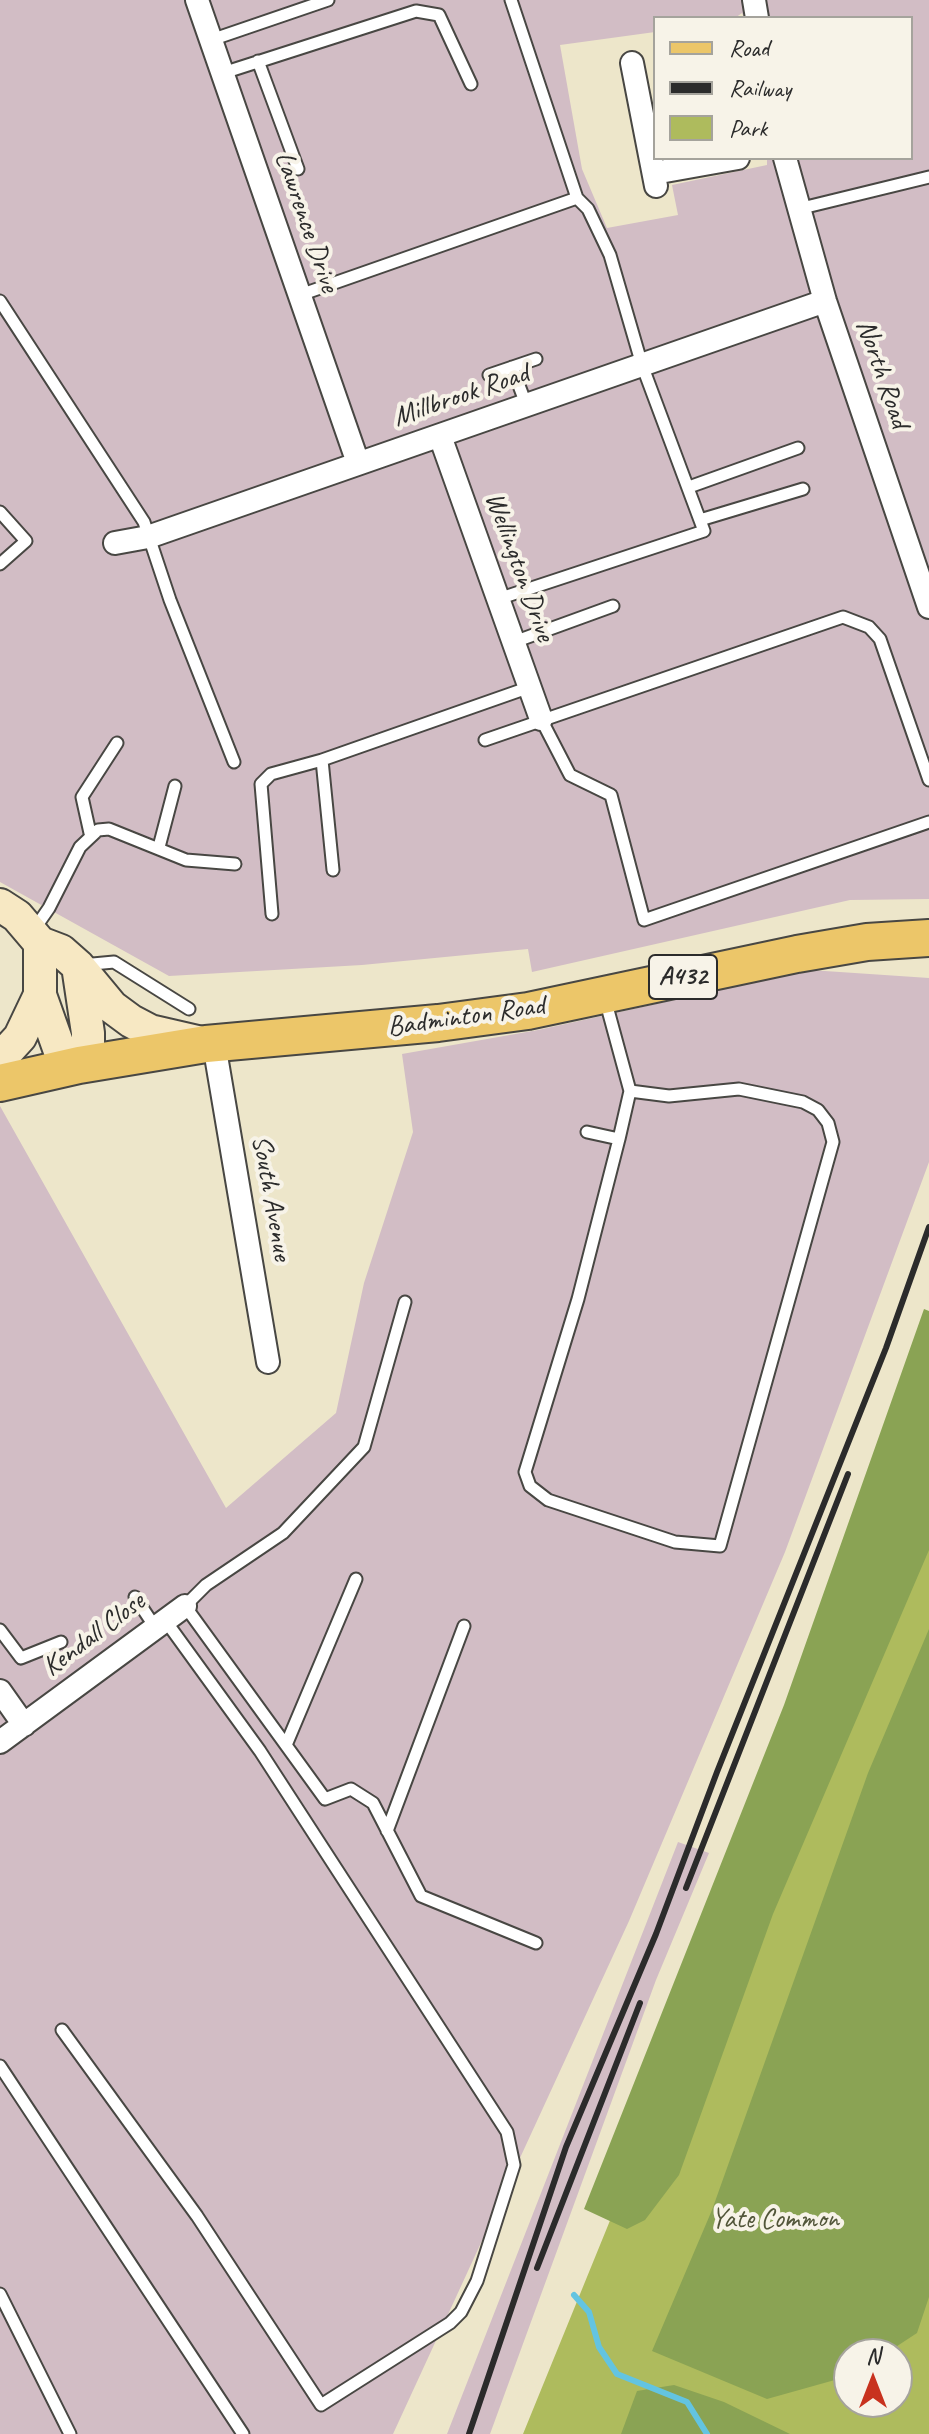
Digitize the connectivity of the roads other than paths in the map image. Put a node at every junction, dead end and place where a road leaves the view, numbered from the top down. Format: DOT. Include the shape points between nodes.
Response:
graph roads {
  1 [pos="197,0"];
  2 [pos="328,0"];
  3 [pos="511,0"];
  4 [pos="211,40"];
  5 [pos="258,61"];
  6 [pos="632,63"];
  7 [pos="223,73"];
  8 [pos="471,84"];
  9 [pos="730,160"];
  10 [pos="785,160"];
  11 [pos="298,169"];
  12 [pos="929,177"];
  13 [pos="577,198"];
  14 [pos="797,209"];
  15 [pos="300,295"];
  16 [pos="0,301"];
  17 [pos="825,301"];
  18 [pos="536,359"];
  19 [pos="642,365"];
  20 [pos="512,367"];
  21 [pos="489,375"];
  22 [pos="526,404"];
  23 [pos="440,436"];
  24 [pos="798,448"];
  25 [pos="358,463"];
  26 [pos="689,487"];
  27 [pos="803,489"];
  28 [pos="0,512"];
  29 [pos="700,520"];
  30 [pos="148,537"];
  31 [pos="115,543"];
  32 [pos="0,564"];
  33 [pos="498,599"];
  34 [pos="613,606"];
  35 [pos="929,607"];
  36 [pos="514,642"];
  37 [pos="530,687"];
  38 [pos="541,719"];
  39 [pos="485,740"];
  40 [pos="117,743"];
  41 [pos="322,760"];
  42 [pos="234,762"];
  43 [pos="929,780"];
  44 [pos="175,786"];
  45 [pos="929,822"];
  46 [pos="90,833"];
  47 [pos="159,847"];
  48 [pos="235,864"];
  49 [pos="333,870"];
  50 [pos="0,905"];
  51 [pos="272,914"];
  52 [pos="36,937"];
  53 [pos="929,938"];
  54 [pos="78,966"];
  55 [pos="40,995"];
  56 [pos="603,995"];
  57 [pos="189,1009"];
  58 [pos="210,1044"];
  59 [pos="0,1059"];
  60 [pos="79,1065"];
  61 [pos="0,1083"];
  62 [pos="630,1091"];
  63 [pos="587,1132"];
  64 [pos="619,1139"];
  65 [pos="405,1302"];
  66 [pos="268,1362"];
  67 [pos="356,1579"];
  68 [pos="135,1597"];
  69 [pos="185,1606"];
  70 [pos="160,1623"];
  71 [pos="464,1626"];
  72 [pos="0,1630"];
  73 [pos="61,1642"];
  74 [pos="0,1691"];
  75 [pos="24,1725"];
  76 [pos="0,1742"];
  77 [pos="286,1745"];
  78 [pos="387,1831"];
  79 [pos="536,1943"];
  80 [pos="62,2030"];
  81 [pos="0,2066"];
  82 [pos="0,2294"];
  83 [pos="70,2434"];
  84 [pos="243,2434"];
  1 -- 4 [label="street, Lawrence Drive"];
  2 -- 4 [label="lane"];
  3 -- 13 [label="lane"];
  4 -- 7 [label="street, Lawrence Drive"];
  5 -- 7 [label="lane"];
  5 -- 8 [label="lane" via="416,11 439,15"];
  5 -- 11 [label="lane"];
  6 -- 9 [label="street" via="655,180"];
  7 -- 15 [label="street, Lawrence Drive"];
  10 -- 14 [label="street, North Road"];
  12 -- 14 [label="lane"];
  13 -- 15 [label="lane"];
  13 -- 19 [label="lane" via="588,209 610,255"];
  14 -- 17 [label="street, North Road"];
  15 -- 25 [label="street, Lawrence Drive"];
  16 -- 30 [label="lane" via="144,522"];
  17 -- 19 [label="street, Millbrook Road"];
  17 -- 35 [label="street, North Road"];
  18 -- 20 [label="lane"];
  19 -- 22 [label="street, Millbrook Road"];
  19 -- 26 [label="lane"];
  20 -- 21 [label="lane"];
  20 -- 22 [label="lane"];
  22 -- 23 [label="street, Millbrook Road"];
  23 -- 25 [label="street, Millbrook Road"];
  23 -- 33 [label="street, Wellington Drive"];
  24 -- 26 [label="lane"];
  25 -- 30 [label="street, Millbrook Road"];
  26 -- 29 [label="lane"];
  27 -- 29 [label="lane"];
  28 -- 32 [label="lane" via="26,541"];
  29 -- 33 [label="lane" via="704,531"];
  30 -- 31 [label="street, Millbrook Road"];
  30 -- 42 [label="lane"];
  33 -- 36 [label="street, Wellington Drive"];
  34 -- 36 [label="lane"];
  36 -- 37 [label="street, Wellington Drive"];
  37 -- 38 [label="street, Wellington Drive"];
  37 -- 41 [label="lane"];
  38 -- 39 [label="lane"];
  38 -- 43 [label="lane" via="843,617 869,627 880,639"];
  38 -- 45 [label="lane" via="570,775 611,795 644,920"];
  40 -- 46 [label="lane" via="82,797"];
  41 -- 49 [label="lane"];
  41 -- 51 [label="lane" via="271,774 261,784"];
  44 -- 47 [label="lane"];
  46 -- 47 [label="lane" via="109,829"];
  46 -- 52 [label="lane"];
  47 -- 48 [label="lane" via="186,860"];
  50 -- 52 [label="main road"];
  52 -- 54 [label="main road"];
  52 -- 55 [label="main road"];
  53 -- 56 [label="main road, Badminton Road / A432" via="797,954"];
  54 -- 57 [label="lane" via="114,962"];
  54 -- 58 [label="main road" via="131,1021 150,1031"];
  54 -- 60 [label="main road" via="88,1033 88,1049"];
  55 -- 59 [label="main road" via="26,1028"];
  55 -- 60 [label="main road" via="61,1054"];
  56 -- 58 [label="main road, Badminton Road / A432" via="438,1023"];
  56 -- 62 [label="lane"];
  58 -- 60 [label="main road, Badminton Road / A432"];
  58 -- 66 [label="street, South Avenue"];
  60 -- 61 [label="main road, Badminton Road / A432"];
  62 -- 64 [label="lane"];
  62 -- 64 [label="lane" via="669,1096 739,1089 803,1102 823,1117 833,1142 720,1546 675,1542 548,1500 530,1486 525,1472 578,1299"];
  63 -- 64 [label="lane"];
  65 -- 69 [label="lane" via="364,1447 283,1533 206,1585"];
  67 -- 77 [label="lane"];
  68 -- 70 [label="lane"];
  69 -- 70 [label="street, Kendall Close"];
  69 -- 77 [label="lane"];
  70 -- 75 [label="street, Kendall Close"];
  70 -- 80 [label="lane" via="260,1751 507,2132 514,2165 477,2281 461,2312 321,2405 197,2216"];
  71 -- 78 [label="lane"];
  72 -- 73 [label="lane" via="21,1658"];
  74 -- 75 [label="street"];
  75 -- 76 [label="street, Kendall Close"];
  77 -- 78 [label="lane" via="325,1799 351,1789 373,1803"];
  78 -- 79 [label="lane" via="421,1896"];
  81 -- 84 [label="lane"];
  82 -- 83 [label="lane"];
}
